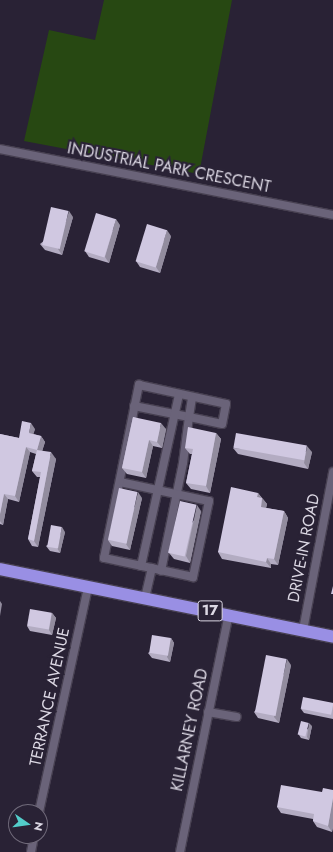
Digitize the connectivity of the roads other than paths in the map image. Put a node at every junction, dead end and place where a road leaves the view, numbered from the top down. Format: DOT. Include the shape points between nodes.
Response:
graph roads {
  1 [pos="0,149"];
  2 [pos="333,214"];
  3 [pos="179,394"];
  4 [pos="192,397"];
  5 [pos="134,406"];
  6 [pos="175,414"];
  7 [pos="189,417"];
  8 [pos="333,472"];
  9 [pos="120,482"];
  10 [pos="156,490"];
  11 [pos="177,495"];
  12 [pos="141,566"];
  13 [pos="152,568"];
  14 [pos="0,569"];
  15 [pos="161,570"];
  16 [pos="88,587"];
  17 [pos="145,598"];
  18 [pos="229,614"];
  19 [pos="303,630"];
  20 [pos="333,637"];
  21 [pos="208,712"];
  22 [pos="237,717"];
  23 [pos="41,804"];
  24 [pos="180,852"];
  1 -- 2 [label="street, INDUSTRIAL PARK CRESCENT"];
  3 -- 4 [label="street"];
  3 -- 5 [label="street" via="139,385"];
  3 -- 6 [label="street"];
  4 -- 7 [label="street"];
  4 -- 7 [label="street" via="226,404 222,424"];
  5 -- 6 [label="street"];
  5 -- 9 [label="street"];
  6 -- 7 [label="street"];
  6 -- 10 [label="street"];
  7 -- 11 [label="street"];
  8 -- 19 [label="street, DRIVE-IN ROAD"];
  9 -- 10 [label="street"];
  9 -- 12 [label="street" via="104,558"];
  10 -- 11 [label="street"];
  10 -- 12 [label="street"];
  11 -- 15 [label="street"];
  11 -- 15 [label="street" via="209,501 195,569 193,577"];
  12 -- 13 [label="street"];
  13 -- 15 [label="street"];
  13 -- 17 [label="street"];
  14 -- 16 [label="highway, 17"];
  16 -- 17 [label="highway, 17"];
  16 -- 23 [label="street, TERRANCE AVENUE"];
  17 -- 18 [label="highway, 17"];
  18 -- 19 [label="highway, 17"];
  18 -- 21 [label="street, KILLARNEY ROAD"];
  19 -- 20 [label="highway, 17"];
  21 -- 22 [label="street"];
  21 -- 24 [label="street, KILLARNEY ROAD"];
}
